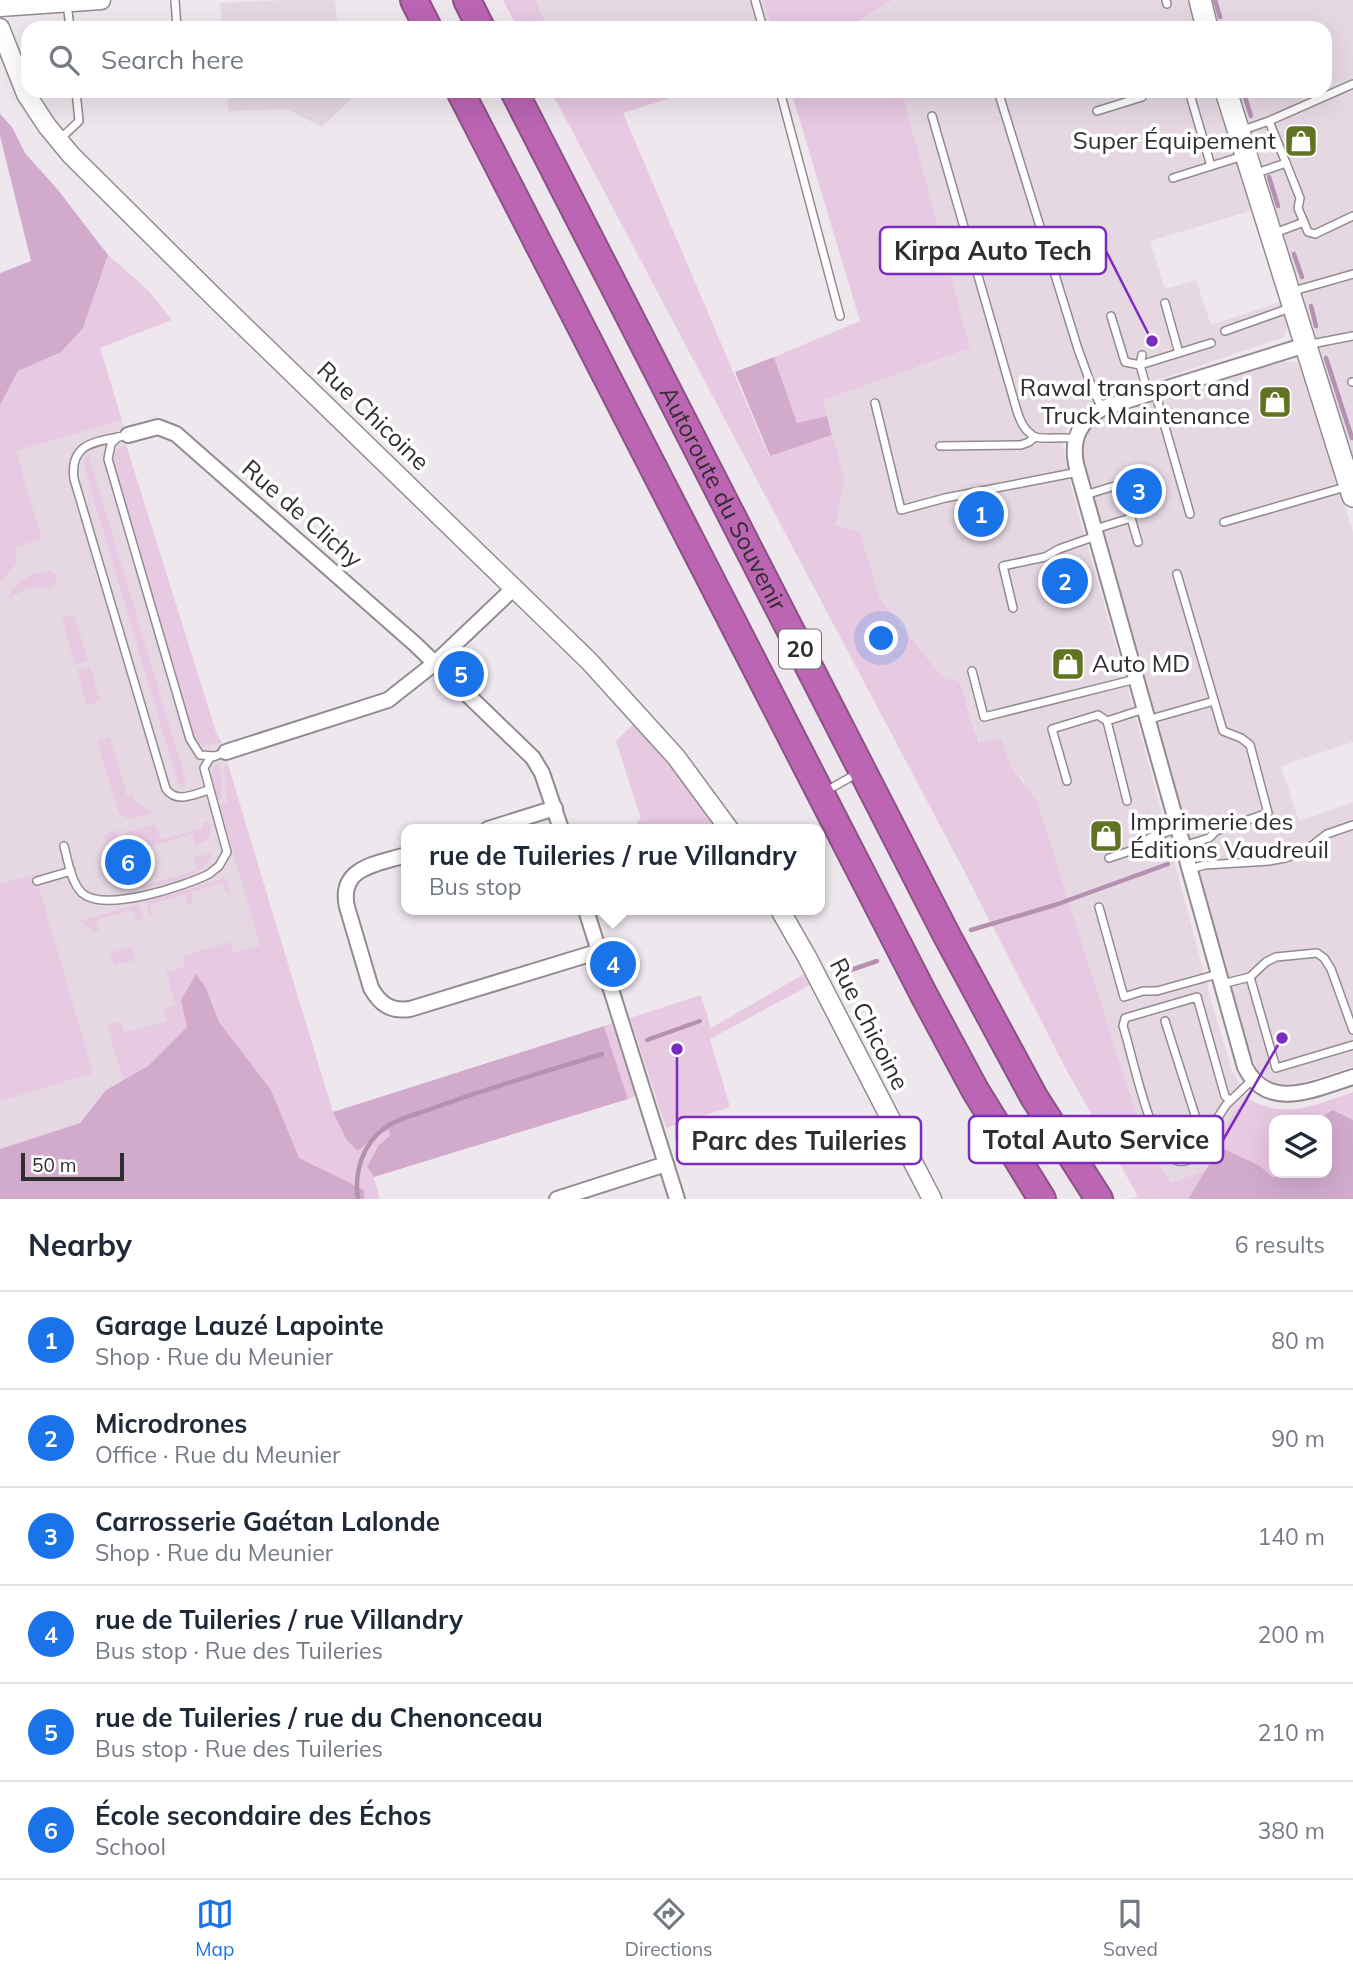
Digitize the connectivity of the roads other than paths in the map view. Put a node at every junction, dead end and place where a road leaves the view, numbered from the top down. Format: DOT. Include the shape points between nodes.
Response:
graph roads {
  1 [pos="101,0"];
  2 [pos="175,0"];
  3 [pos="467,0"];
  4 [pos="755,0"];
  5 [pos="1200,0"];
  6 [pos="67,3"];
  7 [pos="0,7"];
  8 [pos="69,21"];
  9 [pos="176,21"];
  10 [pos="478,21"];
  11 [pos="761,21"];
  12 [pos="1205,21"];
  13 [pos="0,28"];
  14 [pos="21,81"];
  15 [pos="1353,84"];
  16 [pos="1332,93"];
  17 [pos="29,98"];
  18 [pos="77,98"];
  19 [pos="464,98"];
  20 [pos="518,98"];
  21 [pos="782,98"];
  22 [pos="1000,98"];
  23 [pos="1139,98"];
  24 [pos="1191,98"];
  25 [pos="1228,98"];
  26 [pos="1321,98"];
  27 [pos="1097,111"];
  28 [pos="932,116"];
  29 [pos="1269,121"];
  30 [pos="1239,132"];
  31 [pos="59,140"];
  32 [pos="1286,163"];
  33 [pos="1249,164"];
  34 [pos="1211,166"];
  35 [pos="1173,178"];
  36 [pos="1353,216"];
  37 [pos="1304,222"];
  38 [pos="1271,234"];
  39 [pos="1353,274"];
  40 [pos="1292,299"];
  41 [pos="1165,303"];
  42 [pos="840,316"];
  43 [pos="1111,316"];
  44 [pos="1225,331"];
  45 [pos="1353,336"];
  46 [pos="1211,343"];
  47 [pos="1306,345"];
  48 [pos="1179,353"];
  49 [pos="1142,355"];
  50 [pos="1140,366"];
  51 [pos="1152,393"];
  52 [pos="875,403"];
  53 [pos="1103,408"];
  54 [pos="123,436"];
  55 [pos="1035,437"];
  56 [pos="1075,439"];
  57 [pos="940,446"];
  58 [pos="1347,459"];
  59 [pos="1078,472"];
  60 [pos="1351,491"];
  61 [pos="1084,495"];
  62 [pos="1190,514"];
  63 [pos="1131,518"];
  64 [pos="1224,522"];
  65 [pos="1095,533"];
  66 [pos="1138,542"];
  67 [pos="1177,574"];
  68 [pos="515,587"];
  69 [pos="1013,608"];
  70 [pos="435,663"];
  71 [pos="972,671"];
  72 [pos="1136,678"];
  73 [pos="1214,701"];
  74 [pos="1145,715"];
  75 [pos="1107,721"];
  76 [pos="220,754"];
  77 [pos="862,771"];
  78 [pos="1066,781"];
  79 [pos="209,790"];
  80 [pos="821,793"];
  81 [pos="1127,801"];
  82 [pos="555,808"];
  83 [pos="504,824"];
  84 [pos="560,824"];
  85 [pos="726,824"];
  86 [pos="1353,825"];
  87 [pos="1177,829"];
  88 [pos="64,846"];
  89 [pos="1182,846"];
  90 [pos="401,857"];
  91 [pos="1109,858"];
  92 [pos="1189,869"];
  93 [pos="71,871"];
  94 [pos="37,881"];
  95 [pos="1099,907"];
  96 [pos="588,915"];
  97 [pos="783,915"];
  98 [pos="600,951"];
  99 [pos="1250,977"];
  100 [pos="1220,979"];
  101 [pos="1161,1007"];
  102 [pos="1353,1030"];
  103 [pos="1353,1045"];
  104 [pos="1353,1077"];
  105 [pos="1253,1079"];
  106 [pos="1230,1101"];
  107 [pos="1210,1130"];
  108 [pos="666,1164"];
  109 [pos="557,1199"];
  110 [pos="677,1199"];
  111 [pos="932,1199"];
  112 [pos="1042,1199"];
  113 [pos="1098,1199"];
  1 -- 6 [label="street"];
  2 -- 9 [label="lane"];
  3 -- 10 [label="highway"];
  4 -- 11 [label="lane"];
  5 -- 12 [label="main road"];
  6 -- 7 [label="street"];
  6 -- 8 [label="lane"];
  13 -- 14 [label="street, Rue Chicoine"];
  15 -- 16 [label="lane"];
  17 -- 31 [label="street, Rue Chicoine"];
  18 -- 31 [label="lane" via="79,121"];
  19 -- 80 [label="highway, Autoroute du Souvenir / 20"];
  20 -- 77 [label="highway, Autoroute du Souvenir / 20"];
  21 -- 42 [label="lane"];
  22 -- 53 [label="lane" via="1078,349"];
  23 -- 27 [label="lane"];
  24 -- 34 [label="lane"];
  25 -- 30 [label="main road"];
  26 -- 29 [label="lane"];
  28 -- 55 [label="lane" via="1021,424"];
  29 -- 30 [label="lane"];
  29 -- 32 [label="lane"];
  30 -- 33 [label="main road"];
  31 -- 68 [label="street, Rue Chicoine" via="217,300"];
  32 -- 33 [label="lane"];
  32 -- 37 [label="lane"];
  33 -- 34 [label="lane"];
  33 -- 38 [label="main road"];
  34 -- 35 [label="lane"];
  36 -- 37 [label="lane" via="1315,234 1308,232"];
  37 -- 38 [label="lane"];
  38 -- 40 [label="main road"];
  39 -- 40 [label="lane"];
  40 -- 44 [label="lane"];
  40 -- 47 [label="main road"];
  41 -- 48 [label="lane"];
  43 -- 50 [label="lane" via="1125,362"];
  45 -- 47 [label="lane"];
  46 -- 48 [label="lane"];
  47 -- 51 [label="street"];
  47 -- 58 [label="main road"];
  48 -- 50 [label="lane"];
  49 -- 50 [label="lane"];
  50 -- 51 [label="lane"];
  51 -- 53 [label="street"];
  51 -- 62 [label="lane"];
  52 -- 59 [label="lane" via="901,510"];
  53 -- 56 [label="street" via="1083,422"];
  54 -- 70 [label="street, Rue de Clichy" via="158,427 177,434"];
  54 -- 76 [label="lane" via="111,444 108,459 190,739 200,755"];
  54 -- 79 [label="lane" via="80,449 74,461 74,479 166,789 179,798"];
  55 -- 56 [label="lane"];
  55 -- 57 [label="lane" via="1021,445"];
  56 -- 59 [label="street"];
  58 -- 60 [label="main road"];
  59 -- 61 [label="street"];
  60 -- 64 [label="lane"];
  61 -- 63 [label="lane" via="1121,484"];
  61 -- 65 [label="street"];
  63 -- 65 [label="lane"];
  63 -- 66 [label="lane"];
  65 -- 69 [label="lane" via="1045,557 1003,566"];
  65 -- 72 [label="street"];
  67 -- 73 [label="lane"];
  68 -- 70 [label="street"];
  68 -- 85 [label="street, Rue Chicoine" via="662,739"];
  70 -- 76 [label="street" via="377,704"];
  70 -- 82 [label="street, Rue de Clichy" via="533,758"];
  71 -- 72 [label="lane" via="984,717"];
  72 -- 74 [label="street"];
  73 -- 74 [label="lane"];
  73 -- 89 [label="lane" via="1223,731 1250,745 1268,813"];
  74 -- 75 [label="lane"];
  74 -- 87 [label="street"];
  75 -- 78 [label="lane" via="1098,715 1052,729"];
  75 -- 81 [label="lane"];
  76 -- 79 [label="lane" via="204,768"];
  77 -- 80 [label="lane"];
  77 -- 113 [label="highway, Autoroute du Souvenir / 20" via="1007,1048"];
  79 -- 93 [label="lane" via="227,852 209,874 109,901 85,895"];
  80 -- 112 [label="highway, Autoroute du Souvenir / 20" via="975,1090"];
  82 -- 83 [label="street"];
  82 -- 84 [label="street, Rue de Clichy"];
  86 -- 92 [label="lane" via="1285,858"];
  87 -- 89 [label="street"];
  87 -- 91 [label="lane" via="1151,836 1139,848"];
  88 -- 93 [label="lane"];
  89 -- 92 [label="street"];
  90 -- 98 [label="street" via="359,870 345,894 371,988 388,1007 410,1009"];
  92 -- 100 [label="street"];
  93 -- 94 [label="lane"];
  95 -- 100 [label="lane" via="1124,997"];
  96 -- 98 [label="street"];
  97 -- 111 [label="street, Rue Chicoine"];
  98 -- 108 [label="street"];
  99 -- 100 [label="lane"];
  99 -- 102 [label="lane" via="1276,957 1317,953 1331,970"];
  99 -- 103 [label="lane" via="1276,1068"];
  100 -- 105 [label="street" via="1241,1057"];
  101 -- 106 [label="lane" via="1197,996"];
  101 -- 107 [label="lane" via="1196,1118"];
  101 -- 107 [label="lane" via="1131,1015 1124,1022 1156,1134 1171,1158 1185,1162 1196,1154"];
  104 -- 105 [label="street" via="1286,1094 1271,1092"];
  105 -- 106 [label="lane"];
  106 -- 107 [label="lane"];
  108 -- 109 [label="street"];
  108 -- 110 [label="street"];
}
